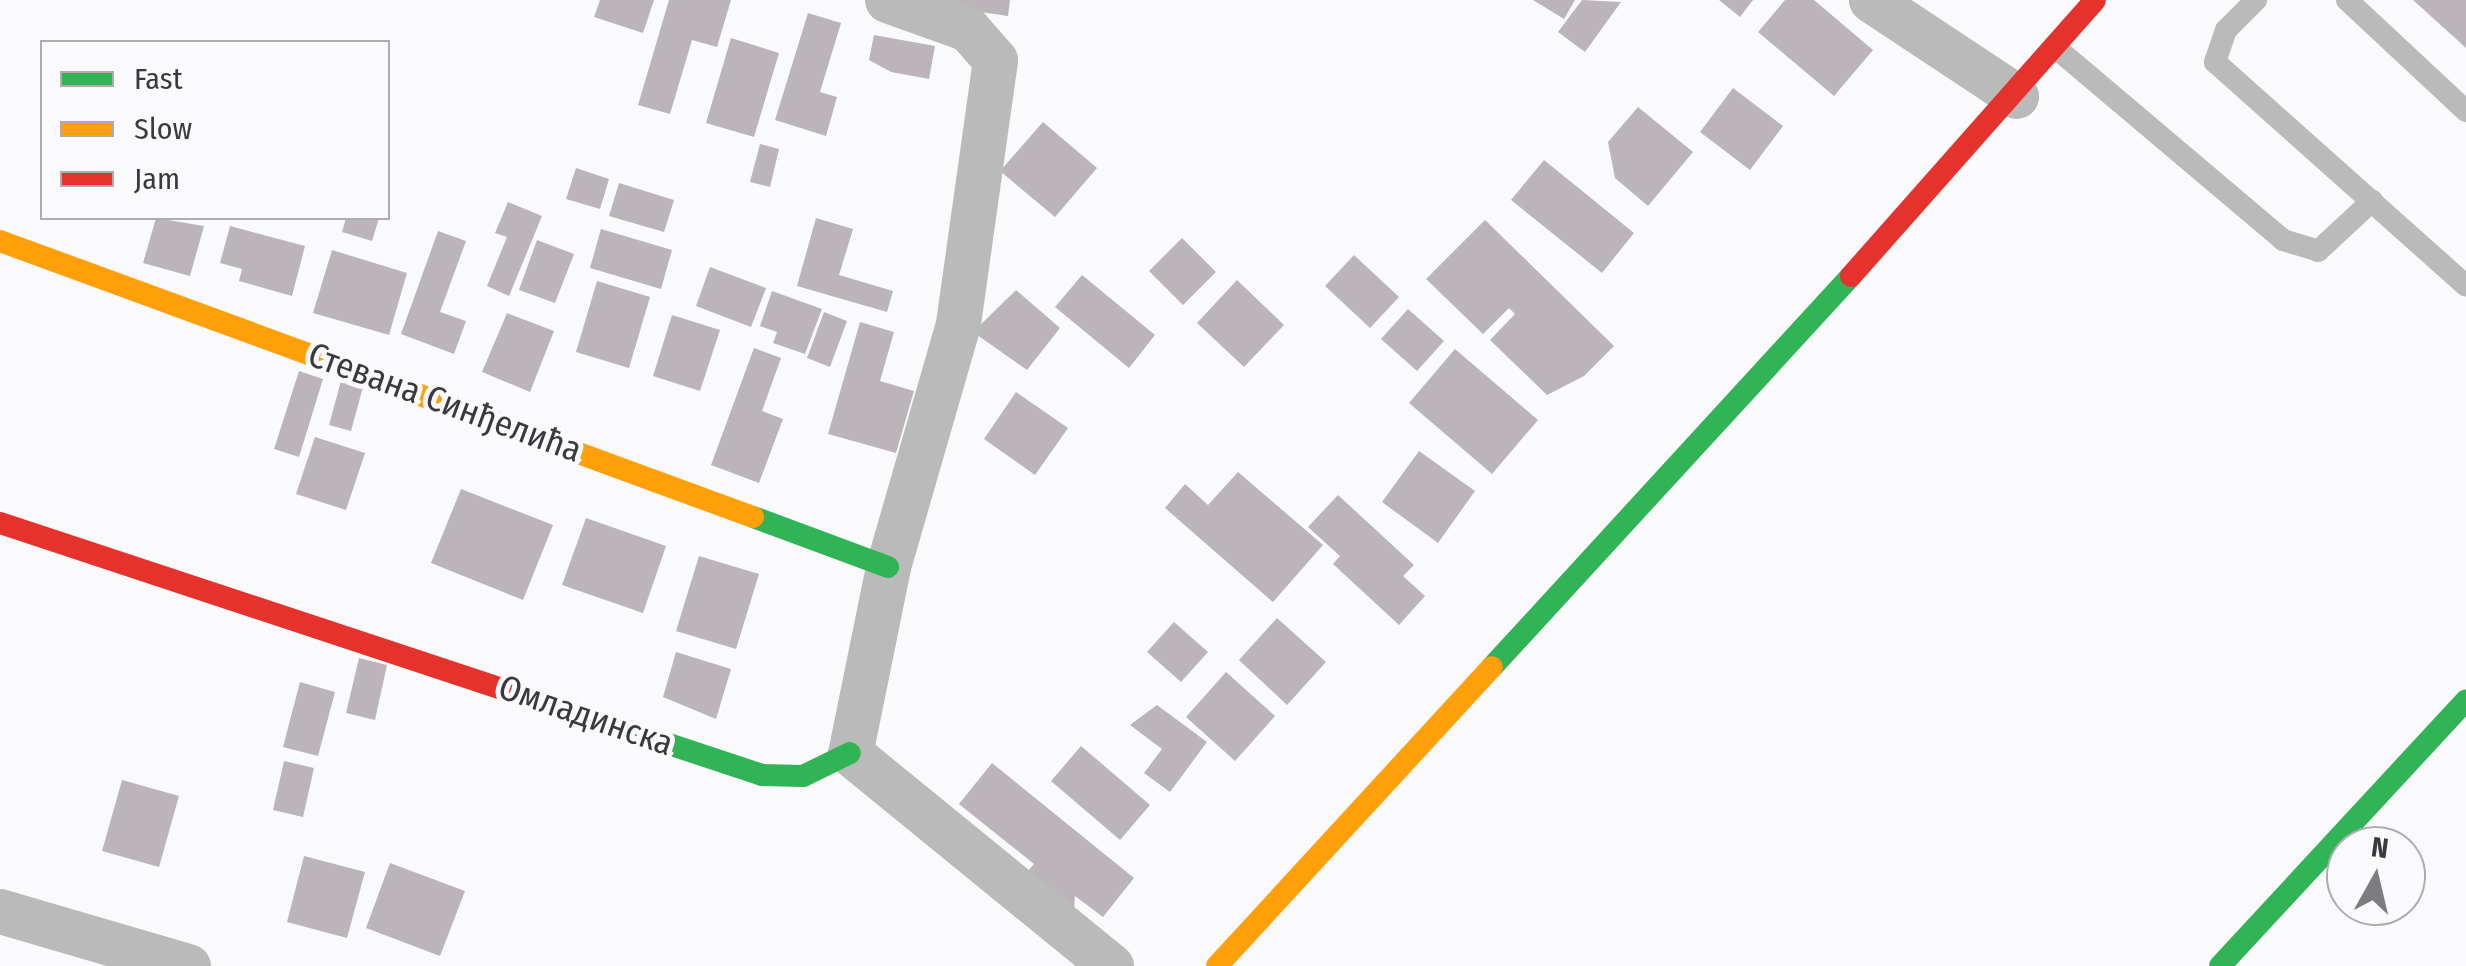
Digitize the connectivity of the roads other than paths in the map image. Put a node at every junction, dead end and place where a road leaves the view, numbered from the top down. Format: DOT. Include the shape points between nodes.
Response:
graph roads {
  1 [pos="888,0"];
  2 [pos="1871,0"];
  3 [pos="2095,0"];
  4 [pos="2256,0"];
  5 [pos="2346,0"];
  6 [pos="2056,48"];
  7 [pos="2016,96"];
  8 [pos="2466,111"];
  9 [pos="2372,202"];
  10 [pos="0,241"];
  11 [pos="2466,286"];
  12 [pos="0,523"];
  13 [pos="888,568"];
  14 [pos="2466,700"];
  15 [pos="850,753"];
  16 [pos="0,910"];
  17 [pos="188,966"];
  18 [pos="1110,966"];
  19 [pos="1217,966"];
  20 [pos="2220,966"];
  1 -- 13 [label="street" via="968,29 994,60 958,324"];
  2 -- 7 [label="street"];
  3 -- 6 [label="street"];
  4 -- 9 [label="lane" via="2226,30 2215,62"];
  5 -- 8 [label="lane"];
  6 -- 7 [label="street"];
  6 -- 9 [label="lane" via="2283,240 2318,250"];
  7 -- 19 [label="street"];
  9 -- 11 [label="lane"];
  10 -- 13 [label="street, Стевана Синђелића"];
  12 -- 15 [label="street, Омладинска" via="762,776 804,776"];
  13 -- 15 [label="street"];
  14 -- 20 [label="street"];
  15 -- 18 [label="street"];
  16 -- 17 [label="street"];
}
